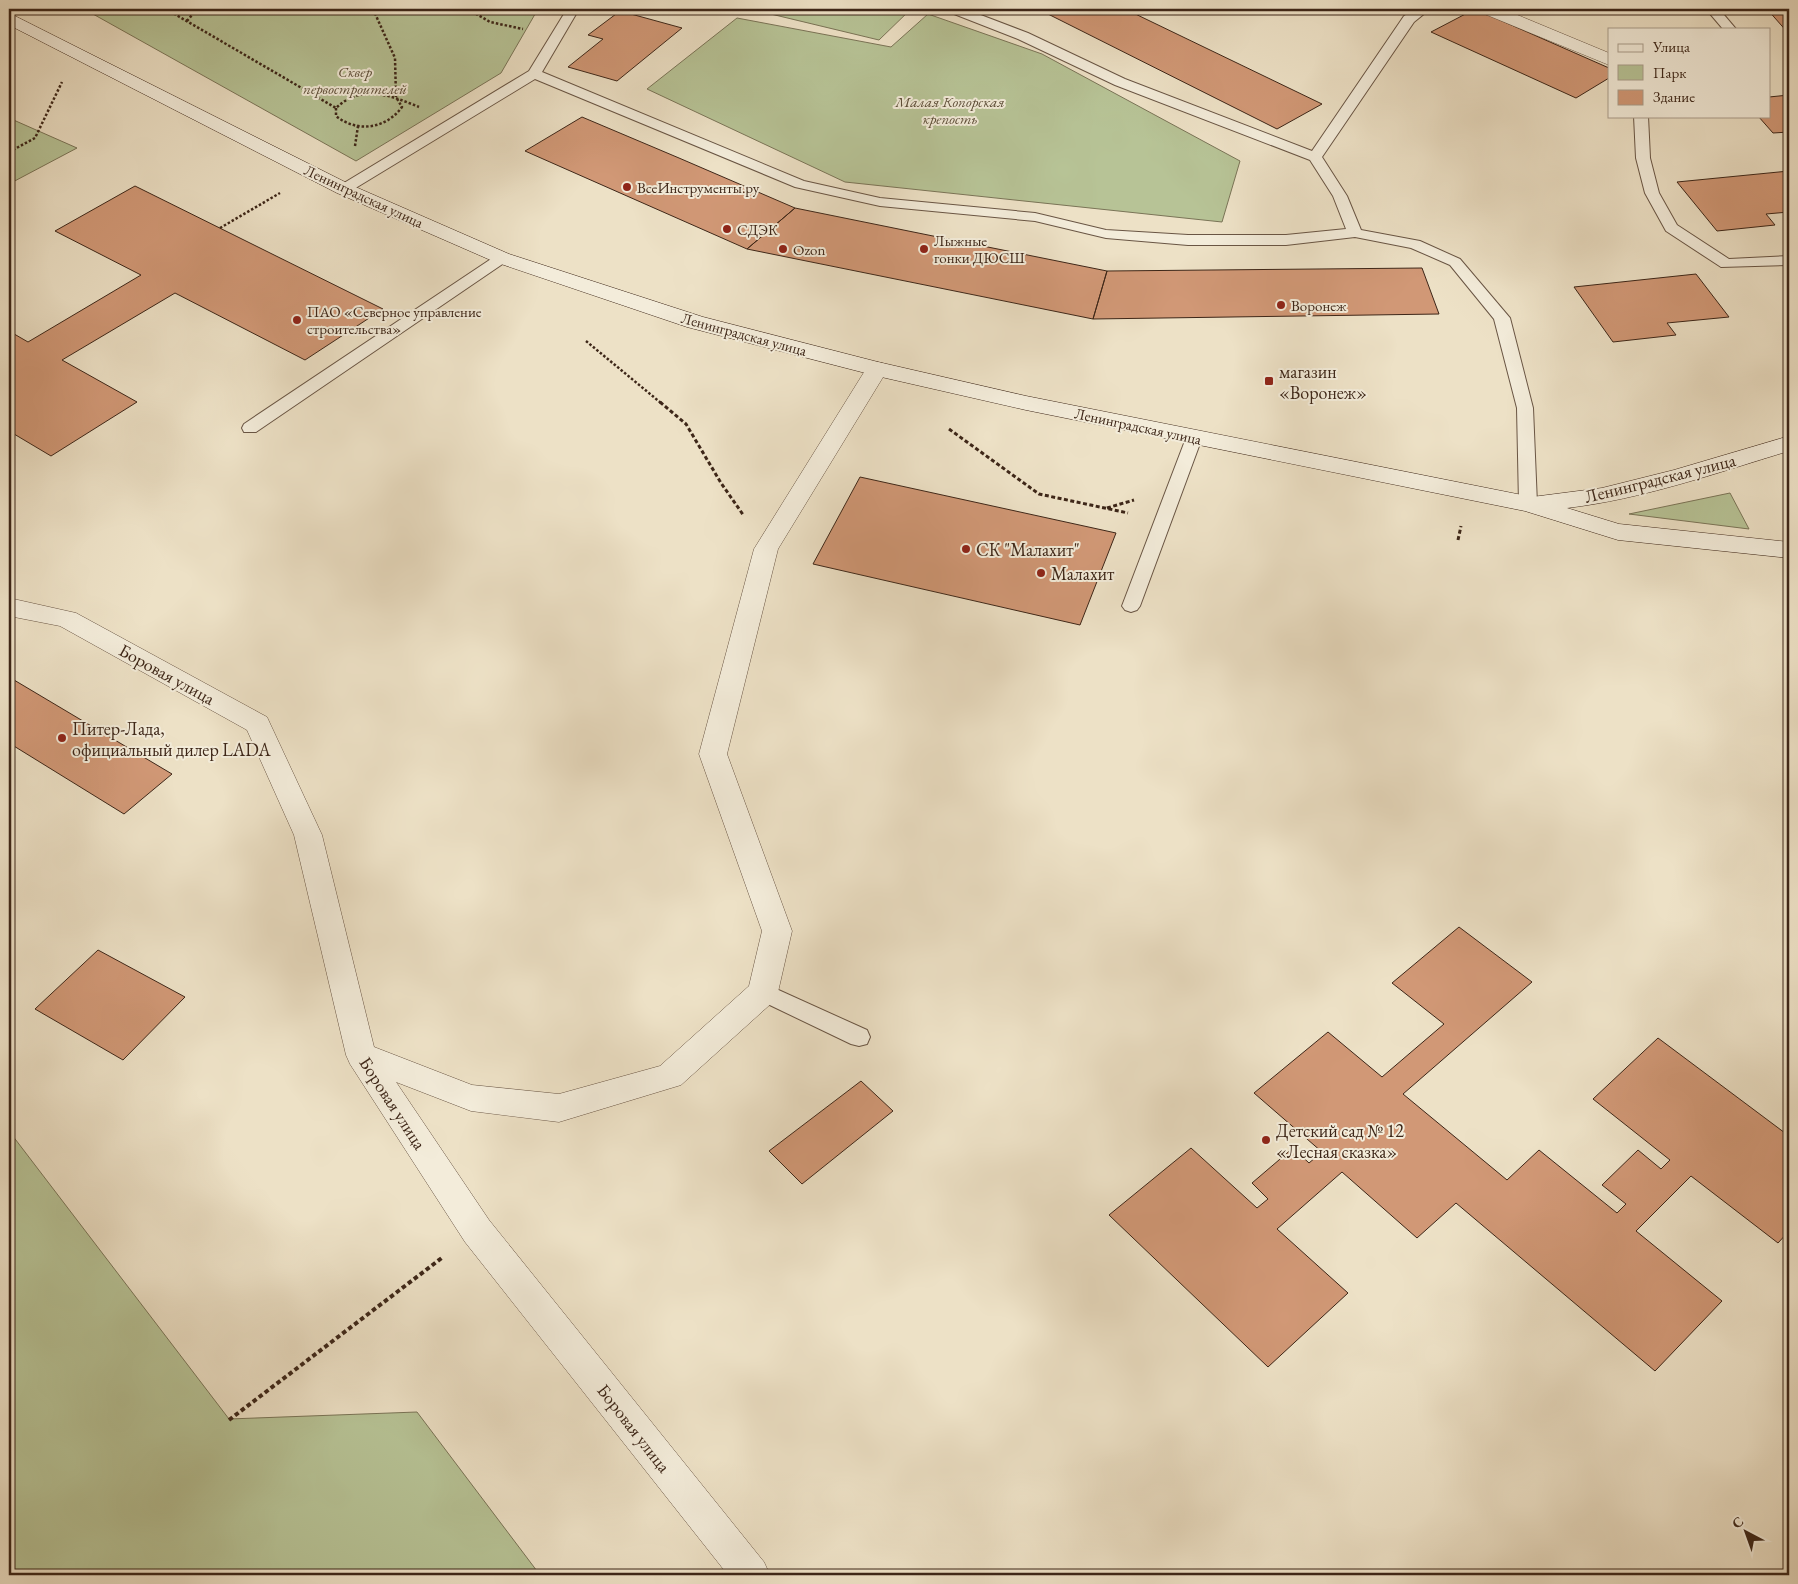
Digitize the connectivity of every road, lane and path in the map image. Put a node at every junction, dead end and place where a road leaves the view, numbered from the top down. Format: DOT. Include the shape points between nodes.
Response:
graph roads {
  1 [pos="166,9"];
  2 [pos="197,9"];
  3 [pos="373,9"];
  4 [pos="468,9"];
  5 [pos="573,9"];
  6 [pos="954,9"];
  7 [pos="1424,9"];
  8 [pos="1488,9"];
  9 [pos="1712,9"];
  10 [pos="9,18"];
  11 [pos="186,21"];
  12 [pos="1729,28"];
  13 [pos="525,29"];
  14 [pos="1608,60"];
  15 [pos="534,74"];
  16 [pos="63,80"];
  17 [pos="396,97"];
  18 [pos="336,108"];
  19 [pos="421,108"];
  20 [pos="1641,118"];
  21 [pos="358,126"];
  22 [pos="9,152"];
  23 [pos="354,152"];
  24 [pos="1315,157"];
  25 [pos="344,189"];
  26 [pos="286,190"];
  27 [pos="220,228"];
  28 [pos="1355,233"];
  29 [pos="502,258"];
  30 [pos="1789,261"];
  31 [pos="586,341"];
  32 [pos="877,369"];
  33 [pos="250,428"];
  34 [pos="949,429"];
  35 [pos="1194,438"];
  36 [pos="1789,443"];
  37 [pos="1528,504"];
  38 [pos="1463,520"];
  39 [pos="1163,521"];
  40 [pos="1458,540"];
  41 [pos="766,549"];
  42 [pos="1789,550"];
  43 [pos="1131,606"];
  44 [pos="9,607"];
  45 [pos="763,992"];
  46 [pos="859,1037"];
  47 [pos="361,1055"];
  48 [pos="477,1231"];
  49 [pos="229,1420"];
  50 [pos="751,1575"];
  1 -- 11 [label="path"];
  2 -- 11 [label="path"];
  3 -- 17 [label="path" via="395,58"];
  4 -- 13 [label="path" via="490,22"];
  5 -- 15 [label="lane"];
  6 -- 24 [label="lane" via="1023,36 1145,92"];
  7 -- 24 [label="lane" via="1409,19"];
  8 -- 14 [label="main road"];
  9 -- 12 [label="lane"];
  10 -- 25 [label="main road, Ленинградская улица"];
  11 -- 18 [label="path"];
  15 -- 25 [label="lane"];
  15 -- 28 [label="lane" via="800,184 880,202 1035,217 1106,234 1170,239 1286,240"];
  16 -- 22 [label="path" via="35,138"];
  17 -- 18 [label="path" via="368,92 352,96"];
  17 -- 19 [label="path"];
  17 -- 21 [label="path" via="402,107 393,119 376,125"];
  18 -- 21 [label="path" via="340,121"];
  20 -- 30 [label="lane" via="1643,158 1652,193 1672,228 1726,264"];
  21 -- 23 [label="path"];
  24 -- 28 [label="lane" via="1340,196"];
  25 -- 29 [label="main road, Ленинградская улица"];
  26 -- 27 [label="path"];
  28 -- 37 [label="lane" via="1415,244 1455,262 1502,318 1525,408"];
  29 -- 32 [label="main road, Ленинградская улица" via="694,322"];
  29 -- 33 [label="lane"];
  31 -- 41 [label="path" via="686,424"];
  32 -- 35 [label="main road, Ленинградская улица"];
  32 -- 41 [label="main road"];
  34 -- 39 [label="path" via="1039,494"];
  35 -- 37 [label="main road, Ленинградская улица"];
  35 -- 39 [label="lane"];
  36 -- 37 [label="main road, Ленинградская улица" via="1602,496"];
  37 -- 42 [label="main road, Ленинградская улица" via="1618,532"];
  38 -- 40 [label="path"];
  39 -- 43 [label="lane"];
  41 -- 45 [label="main road" via="713,754 777,931"];
  44 -- 47 [label="main road, Боровая улица" via="67,619 258,724 308,835"];
  45 -- 46 [label="lane"];
  45 -- 47 [label="main road" via="670,1076 559,1108 471,1098"];
  47 -- 48 [label="main road, Боровая улица"];
  48 -- 49 [label="path"];
  48 -- 50 [label="main road, Боровая улица"];
}
